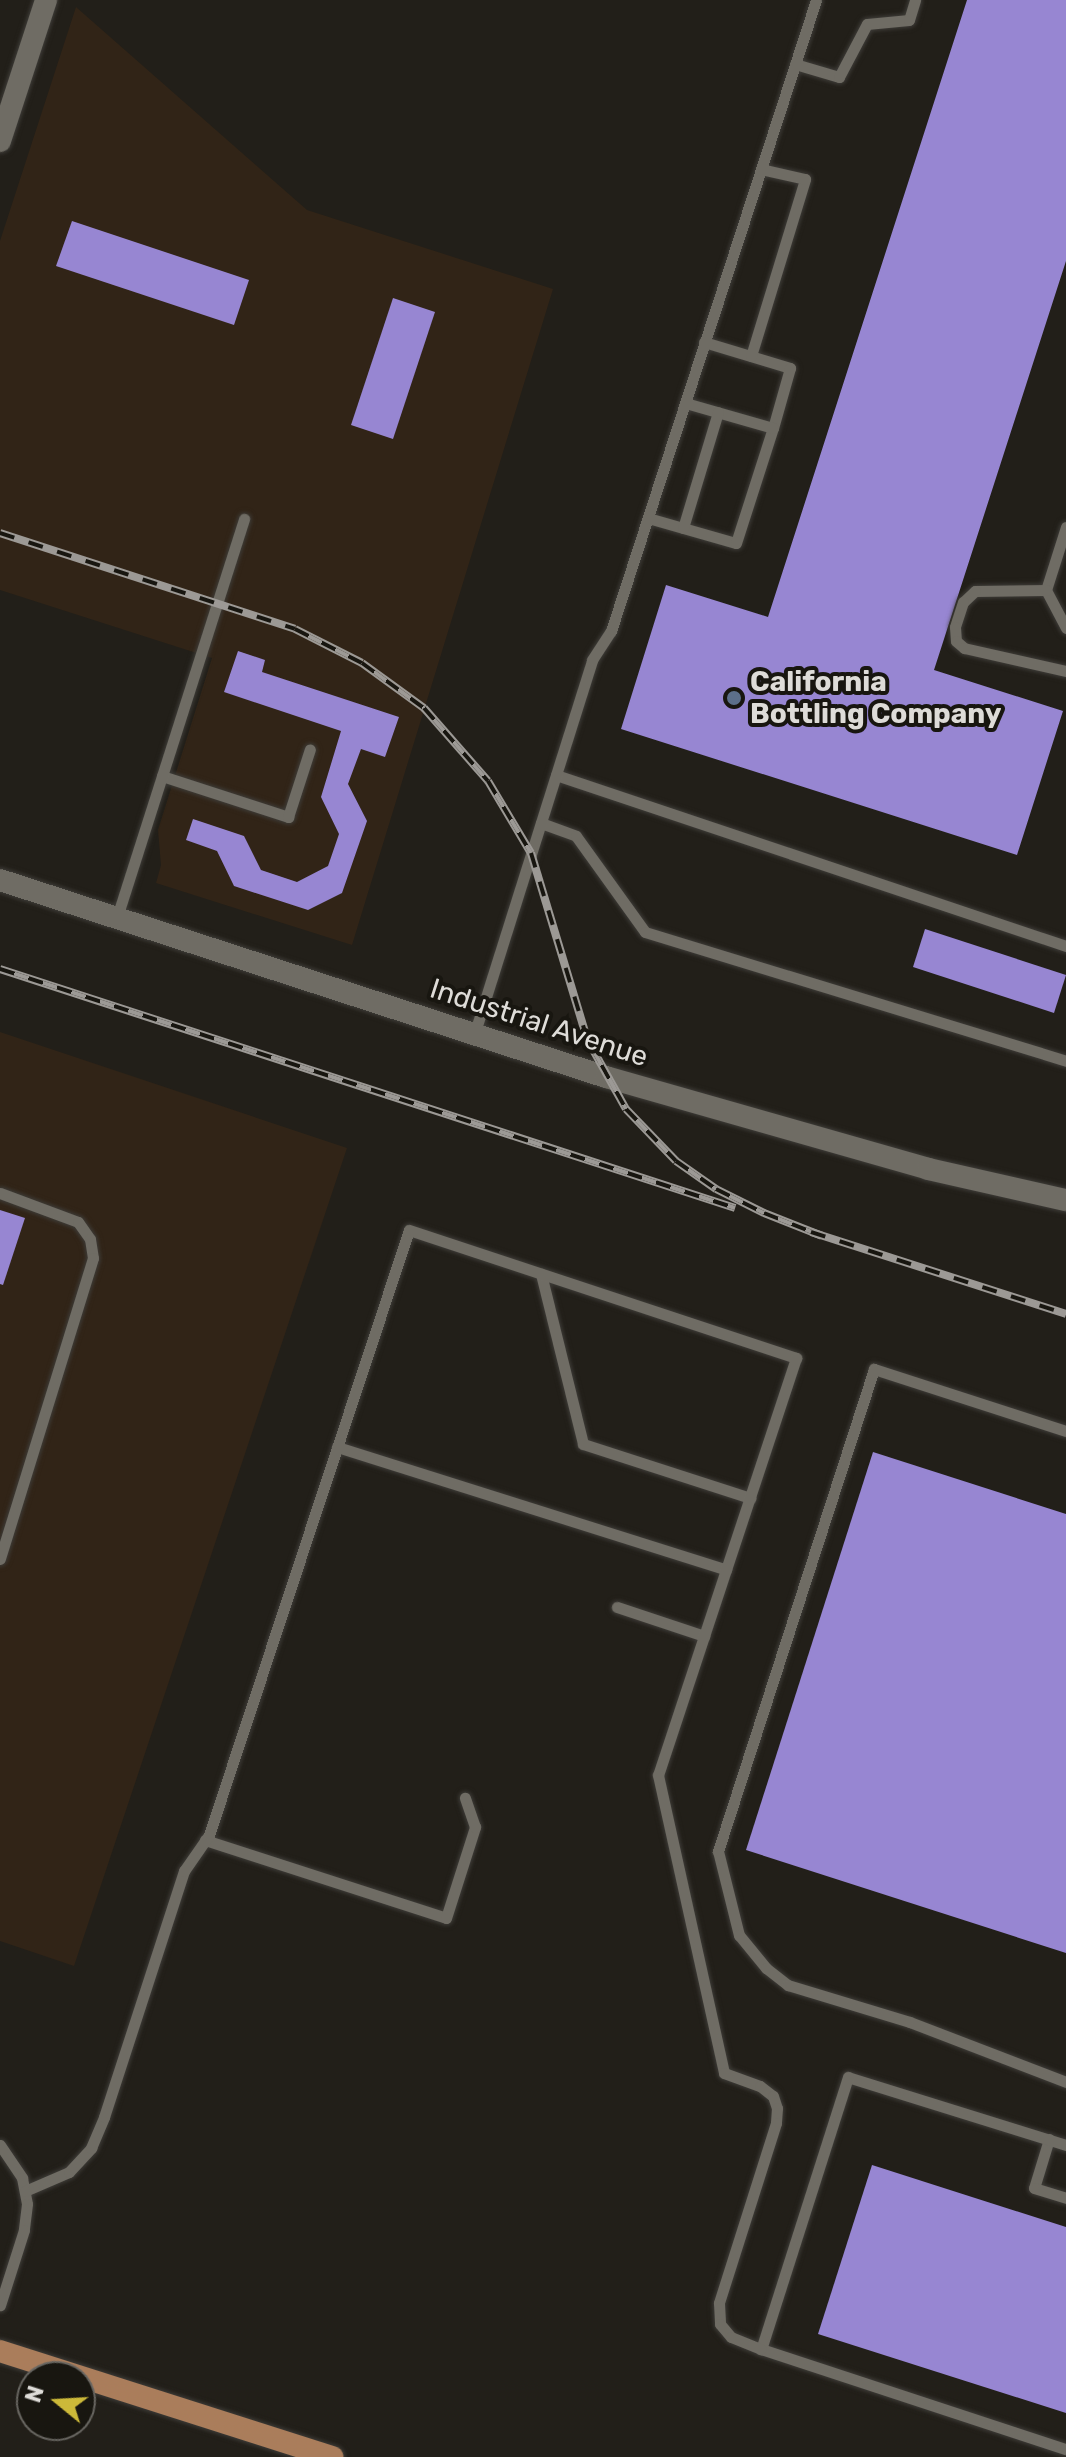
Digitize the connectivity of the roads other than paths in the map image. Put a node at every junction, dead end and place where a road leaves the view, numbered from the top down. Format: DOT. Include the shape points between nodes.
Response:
graph roads {
  1 [pos="46,0"];
  2 [pos="816,0"];
  3 [pos="915,0"];
  4 [pos="795,64"];
  5 [pos="0,141"];
  6 [pos="761,169"];
  7 [pos="704,342"];
  8 [pos="751,356"];
  9 [pos="685,403"];
  10 [pos="718,412"];
  11 [pos="773,428"];
  12 [pos="648,518"];
  13 [pos="244,519"];
  14 [pos="1066,527"];
  15 [pos="683,528"];
  16 [pos="1046,590"];
  17 [pos="1066,628"];
  18 [pos="1066,671"];
  19 [pos="310,749"];
  20 [pos="556,775"];
  21 [pos="162,776"];
  22 [pos="541,823"];
  23 [pos="0,880"];
  24 [pos="117,917"];
  25 [pos="1066,946"];
  26 [pos="474,1036"];
  27 [pos="1066,1061"];
  28 [pos="0,1193"];
  29 [pos="1065,1198"];
  30 [pos="541,1274"];
  31 [pos="1066,1431"];
  32 [pos="337,1447"];
  33 [pos="750,1498"];
  34 [pos="0,1559"];
  35 [pos="726,1570"];
  36 [pos="617,1607"];
  37 [pos="704,1636"];
  38 [pos="465,1798"];
  39 [pos="205,1840"];
  40 [pos="1066,2082"];
  41 [pos="1049,2139"];
  42 [pos="0,2145"];
  43 [pos="1066,2145"];
  44 [pos="25,2191"];
  45 [pos="1066,2198"];
  46 [pos="0,2305"];
  47 [pos="761,2349"];
  48 [pos="0,2351"];
  49 [pos="1066,2449"];
  50 [pos="332,2457"];
  1 -- 5 [label="street"];
  2 -- 4 [label="lane"];
  3 -- 4 [label="lane" via="909,20 867,24 839,77"];
  4 -- 6 [label="lane"];
  6 -- 7 [label="lane"];
  6 -- 8 [label="lane" via="805,179"];
  7 -- 8 [label="lane"];
  7 -- 9 [label="lane"];
  8 -- 11 [label="lane" via="790,368"];
  9 -- 10 [label="lane"];
  9 -- 12 [label="lane"];
  10 -- 11 [label="lane"];
  10 -- 15 [label="lane"];
  11 -- 15 [label="lane" via="736,543"];
  12 -- 15 [label="lane"];
  12 -- 20 [label="lane" via="611,631 592,660"];
  13 -- 21 [label="lane"];
  14 -- 16 [label="lane"];
  16 -- 17 [label="lane"];
  16 -- 18 [label="lane" via="975,591 963,602 956,641 964,648"];
  19 -- 21 [label="lane" via="288,817"];
  20 -- 22 [label="lane"];
  20 -- 25 [label="lane"];
  21 -- 24 [label="lane"];
  22 -- 26 [label="lane"];
  22 -- 27 [label="lane" via="576,836 645,932"];
  23 -- 24 [label="street, Industrial Avenue"];
  24 -- 26 [label="street, Industrial Avenue"];
  26 -- 29 [label="street, Industrial Avenue" via="928,1169"];
  28 -- 34 [label="lane" via="78,1222 90,1239 93,1258"];
  30 -- 32 [label="lane" via="409,1230"];
  30 -- 33 [label="lane" via="583,1444"];
  30 -- 33 [label="lane" via="796,1358"];
  31 -- 40 [label="lane" via="874,1369 718,1851 739,1935 788,1985 910,2022"];
  32 -- 35 [label="lane"];
  32 -- 39 [label="lane"];
  33 -- 35 [label="lane"];
  35 -- 37 [label="lane"];
  36 -- 37 [label="lane"];
  37 -- 47 [label="lane" via="658,1775 724,2073 760,2086 773,2096 777,2108 719,2303 720,2324 731,2337"];
  38 -- 39 [label="lane" via="475,1827 446,1918"];
  39 -- 44 [label="lane" via="184,1871 91,2148 69,2172"];
  41 -- 43 [label="lane"];
  41 -- 45 [label="lane" via="1034,2188"];
  41 -- 47 [label="lane" via="848,2077"];
  42 -- 44 [label="lane"];
  44 -- 46 [label="lane" via="24,2230"];
  47 -- 49 [label="lane"];
  48 -- 50 [label="main road"];
}
